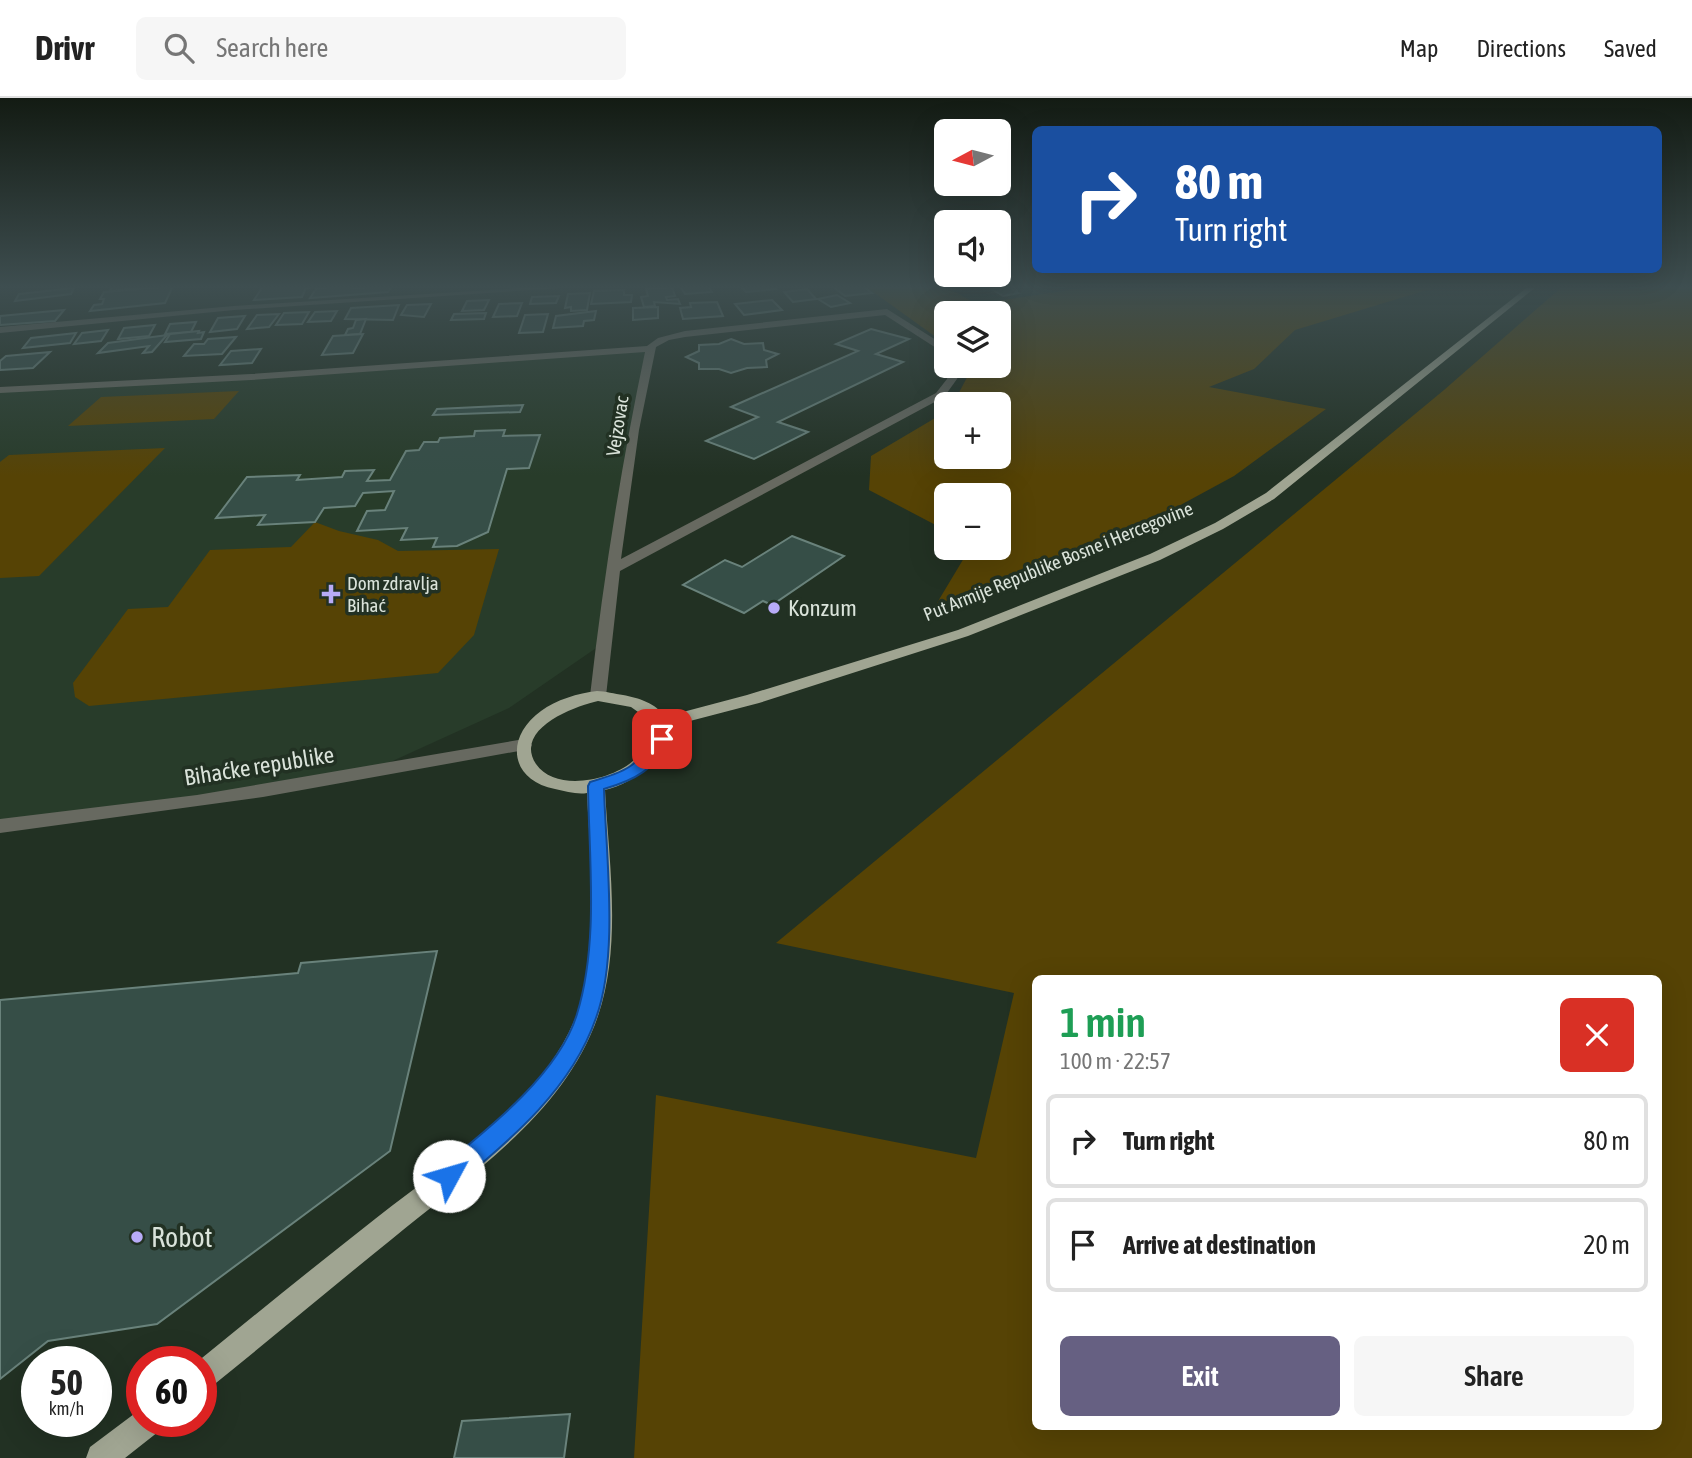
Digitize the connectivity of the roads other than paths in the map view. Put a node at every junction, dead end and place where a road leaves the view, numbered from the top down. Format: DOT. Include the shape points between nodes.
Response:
graph roads {
  1 [pos="643,349"];
  2 [pos="650,349"];
  3 [pos="1454,349"];
  4 [pos="952,378"];
  5 [pos="0,390"];
  6 [pos="613,569"];
  7 [pos="598,696"];
  8 [pos="660,724"];
  9 [pos="524,745"];
  10 [pos="596,786"];
  11 [pos="0,826"];
  12 [pos="217,1364"];
  13 [pos="127,1437"];
  14 [pos="101,1458"];
  1 -- 5 [label="street"];
  2 -- 6 [label="street, Vejzovac"];
  3 -- 8 [label="main road, Put Armije Republike Bosne i Hercegovine" via="1270,496 1155,557 962,633 766,696"];
  4 -- 6 [label="street" via="940,395"];
  6 -- 7 [label="street, Vejzovac"];
  7 -- 8 [label="main road" via="638,702"];
  7 -- 9 [label="main road" via="541,718"];
  8 -- 10 [label="main road" via="662,739 655,754 630,774"];
  9 -- 10 [label="main road" via="524,760 534,773 572,787"];
  9 -- 11 [label="street, Bihaćke republike" via="194,801"];
  10 -- 12 [label="main road" via="596,975 587,1018 564,1062 510,1126"];
  13 -- 14 [label="main road"];
}
